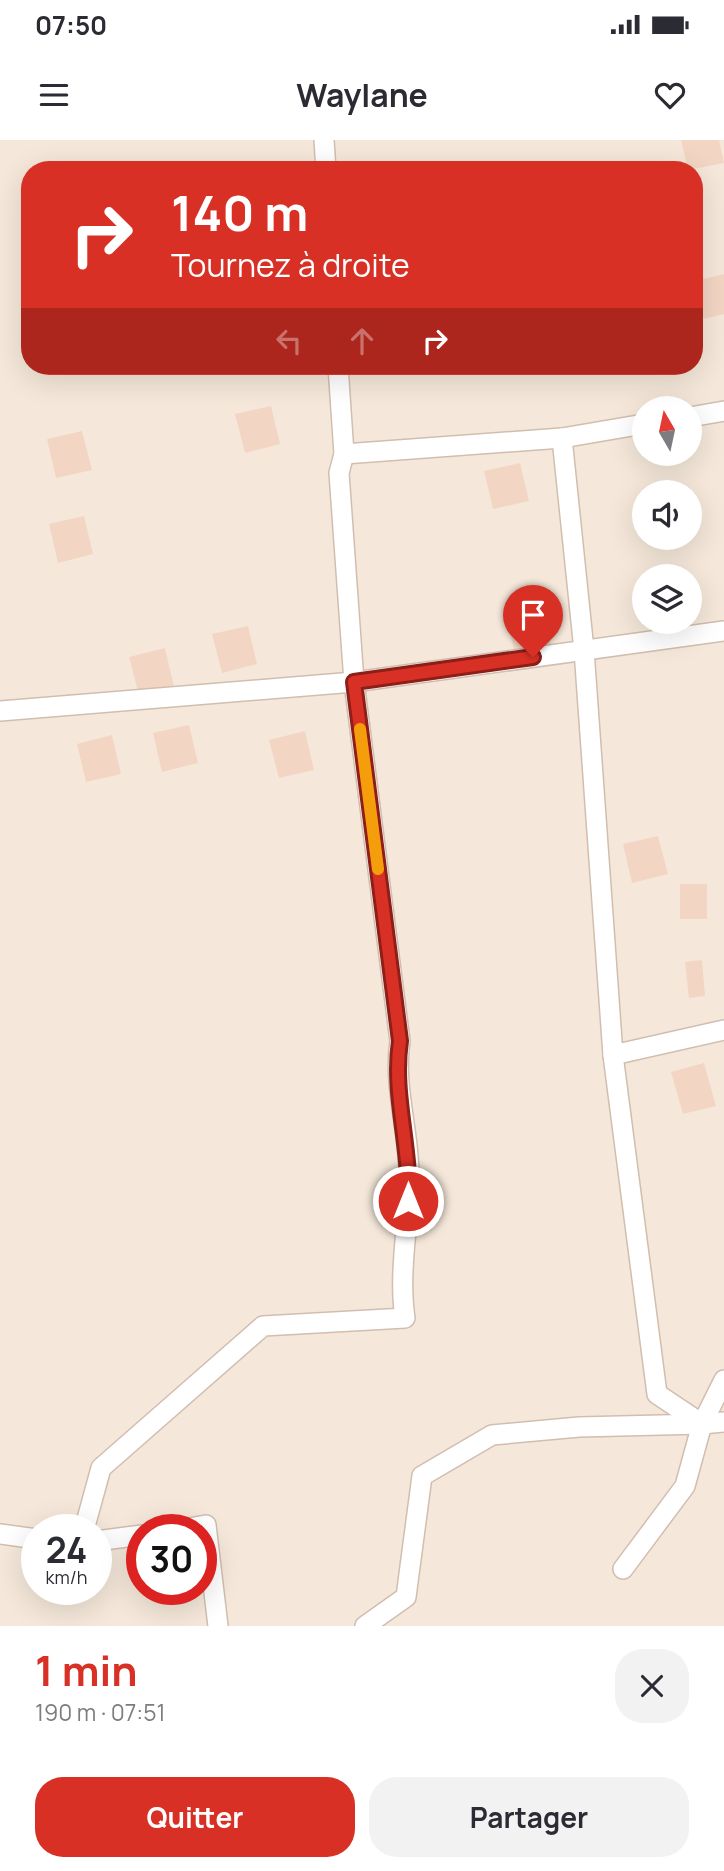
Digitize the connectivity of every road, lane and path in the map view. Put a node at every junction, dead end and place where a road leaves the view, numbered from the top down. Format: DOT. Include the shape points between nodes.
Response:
graph roads {
  1 [pos="324,140"];
  2 [pos="325,161"];
  3 [pos="339,375"];
  4 [pos="724,411"];
  5 [pos="702,415"];
  6 [pos="632,426"];
  7 [pos="562,438"];
  8 [pos="344,454"];
  9 [pos="724,631"];
  10 [pos="584,650"];
  11 [pos="354,682"];
  12 [pos="0,711"];
  13 [pos="724,1030"];
  14 [pos="613,1055"];
  15 [pos="724,1380"];
  16 [pos="724,1422"];
  17 [pos="702,1424"];
  18 [pos="88,1514"];
  19 [pos="0,1534"];
  20 [pos="21,1537"];
  21 [pos="623,1569"];
  22 [pos="216,1605"];
  23 [pos="218,1626"];
  24 [pos="365,1626"];
  1 -- 2 [label="street"];
  3 -- 8 [label="street"];
  4 -- 5 [label="street"];
  6 -- 7 [label="street"];
  7 -- 8 [label="street"];
  7 -- 10 [label="street"];
  8 -- 11 [label="street" via="339,474"];
  9 -- 10 [label="street"];
  10 -- 11 [label="street"];
  10 -- 14 [label="street"];
  11 -- 12 [label="street"];
  11 -- 18 [label="street" via="400,1041 396,1064 410,1177 402,1297 405,1318 263,1326 101,1468"];
  13 -- 14 [label="street"];
  14 -- 17 [label="street" via="657,1394"];
  15 -- 17 [label="street"];
  16 -- 17 [label="street"];
  17 -- 21 [label="street" via="685,1486"];
  17 -- 24 [label="street" via="492,1435 422,1476 406,1597"];
  19 -- 20 [label="street"];
  22 -- 23 [label="street"];
}
